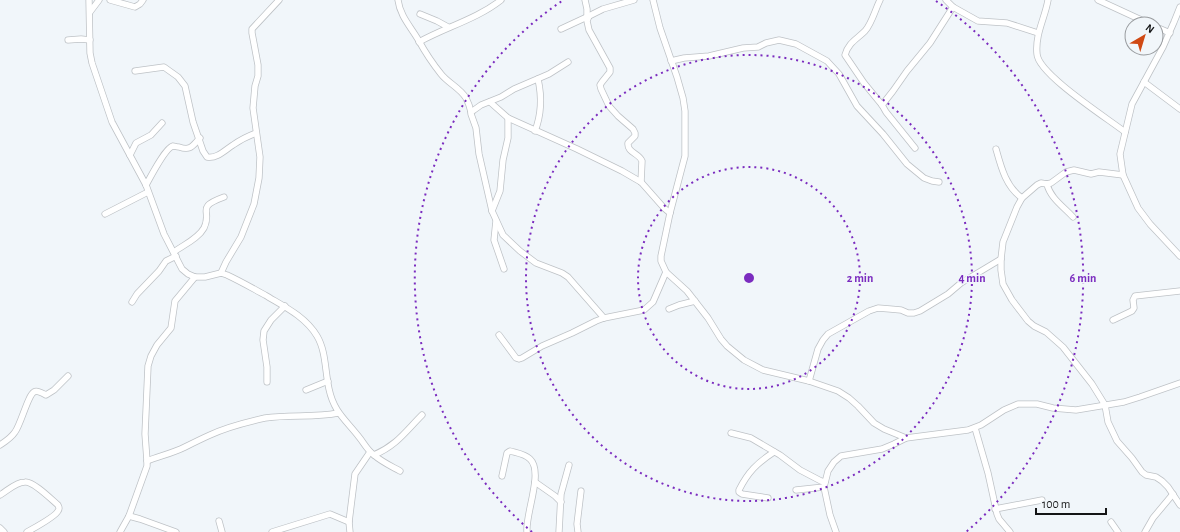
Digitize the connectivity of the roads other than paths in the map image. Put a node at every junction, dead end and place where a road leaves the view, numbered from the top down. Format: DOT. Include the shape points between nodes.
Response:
graph roads {
  1 [pos="89,0"];
  2 [pos="99,0"];
  3 [pos="110,0"];
  4 [pos="144,0"];
  5 [pos="279,0"];
  6 [pos="398,0"];
  7 [pos="501,0"];
  8 [pos="585,0"];
  9 [pos="634,0"];
  10 [pos="653,0"];
  11 [pos="880,0"];
  12 [pos="946,0"];
  13 [pos="1048,0"];
  14 [pos="1098,0"];
  15 [pos="953,7"];
  16 [pos="1180,10"];
  17 [pos="90,13"];
  18 [pos="420,14"];
  19 [pos="1133,16"];
  20 [pos="588,17"];
  21 [pos="448,27"];
  22 [pos="560,29"];
  23 [pos="1164,30"];
  24 [pos="1170,33"];
  25 [pos="1038,34"];
  26 [pos="68,40"];
  27 [pos="90,40"];
  28 [pos="419,42"];
  29 [pos="671,61"];
  30 [pos="568,62"];
  31 [pos="135,71"];
  32 [pos="538,79"];
  33 [pos="1144,82"];
  34 [pos="490,102"];
  35 [pos="882,105"];
  36 [pos="1180,109"];
  37 [pos="471,112"];
  38 [pos="508,118"];
  39 [pos="162,123"];
  40 [pos="535,131"];
  41 [pos="1125,132"];
  42 [pos="256,133"];
  43 [pos="200,138"];
  44 [pos="915,148"];
  45 [pos="996,149"];
  46 [pos="130,155"];
  47 [pos="1123,175"];
  48 [pos="641,182"];
  49 [pos="939,182"];
  50 [pos="1048,184"];
  51 [pos="146,185"];
  52 [pos="148,192"];
  53 [pos="224,197"];
  54 [pos="1022,198"];
  55 [pos="492,211"];
  56 [pos="670,213"];
  57 [pos="106,214"];
  58 [pos="1073,217"];
  59 [pos="496,221"];
  60 [pos="175,254"];
  61 [pos="1180,256"];
  62 [pos="1001,259"];
  63 [pos="504,270"];
  64 [pos="666,272"];
  65 [pos="221,273"];
  66 [pos="195,277"];
  67 [pos="1180,291"];
  68 [pos="695,301"];
  69 [pos="132,302"];
  70 [pos="285,306"];
  71 [pos="669,309"];
  72 [pos="604,318"];
  73 [pos="1113,320"];
  74 [pos="500,335"];
  75 [pos="68,376"];
  76 [pos="328,381"];
  77 [pos="809,381"];
  78 [pos="267,382"];
  79 [pos="1180,383"];
  80 [pos="306,390"];
  81 [pos="1105,405"];
  82 [pos="338,413"];
  83 [pos="422,415"];
  84 [pos="975,428"];
  85 [pos="731,433"];
  86 [pos="906,438"];
  87 [pos="0,444"];
  88 [pos="774,452"];
  89 [pos="372,454"];
  90 [pos="148,461"];
  91 [pos="570,465"];
  92 [pos="400,471"];
  93 [pos="502,476"];
  94 [pos="535,482"];
  95 [pos="824,484"];
  96 [pos="796,490"];
  97 [pos="581,491"];
  98 [pos="1180,491"];
  99 [pos="0,495"];
  100 [pos="1173,495"];
  101 [pos="768,498"];
  102 [pos="1042,500"];
  103 [pos="561,502"];
  104 [pos="1180,505"];
  105 [pos="995,509"];
  106 [pos="128,516"];
  107 [pos="219,521"];
  108 [pos="349,522"];
  109 [pos="1111,522"];
  110 [pos="0,528"];
  111 [pos="4,532"];
  112 [pos="27,532"];
  113 [pos="120,532"];
  114 [pos="176,532"];
  115 [pos="222,532"];
  116 [pos="272,532"];
  117 [pos="350,532"];
  118 [pos="527,532"];
  119 [pos="559,532"];
  120 [pos="578,532"];
  121 [pos="836,532"];
  122 [pos="1010,532"];
  123 [pos="1118,532"];
  124 [pos="1145,532"];
  1 -- 17 [label="street"];
  2 -- 17 [label="street"];
  3 -- 4 [label="street" via="135,7"];
  5 -- 42 [label="street" via="252,29 258,65 253,108"];
  6 -- 28 [label="street" via="402,16"];
  7 -- 21 [label="street" via="471,19"];
  8 -- 20 [label="street"];
  9 -- 20 [label="street" via="603,9"];
  10 -- 29 [label="street"];
  11 -- 35 [label="street" via="865,31 848,46 845,55"];
  12 -- 15 [label="street"];
  13 -- 25 [label="street"];
  14 -- 19 [label="street"];
  15 -- 25 [label="street" via="978,21 1007,23"];
  15 -- 35 [label="street" via="930,43"];
  16 -- 24 [label="street"];
  17 -- 27 [label="street"];
  18 -- 21 [label="street"];
  20 -- 22 [label="street"];
  20 -- 48 [label="street" via="589,30 610,68 610,72 600,85 601,89 609,106 634,129 635,136 627,147 641,158"];
  21 -- 28 [label="street"];
  23 -- 24 [label="street"];
  24 -- 33 [label="street"];
  25 -- 41 [label="street" via="1038,61 1044,68 1076,96"];
  26 -- 27 [label="street"];
  27 -- 46 [label="street" via="92,63 112,122"];
  28 -- 37 [label="street" via="441,75 466,98"];
  29 -- 49 [label="street" via="758,47 766,42 779,40 796,44 827,61 839,74 857,106 907,164 924,178"];
  29 -- 56 [label="street" via="683,98 686,142 685,156"];
  30 -- 32 [label="street"];
  31 -- 43 [label="street" via="164,67 178,76 185,86 193,122"];
  32 -- 34 [label="street"];
  32 -- 40 [label="street" via="541,107"];
  33 -- 36 [label="street"];
  33 -- 41 [label="street" via="1132,104"];
  34 -- 37 [label="street"];
  34 -- 38 [label="street"];
  35 -- 44 [label="street"];
  37 -- 55 [label="street"];
  38 -- 40 [label="street"];
  38 -- 55 [label="street" via="508,138 500,191"];
  39 -- 46 [label="street" via="151,135 136,143"];
  40 -- 48 [label="street"];
  41 -- 47 [label="street" via="1120,154"];
  42 -- 43 [label="street" via="211,158 205,155"];
  42 -- 65 [label="street" via="260,157 254,204 241,237"];
  43 -- 51 [label="street" via="187,150 170,147 156,165"];
  45 -- 54 [label="street" via="1006,179 1016,194"];
  46 -- 51 [label="street"];
  47 -- 50 [label="street" via="1098,172 1091,174 1074,170 1066,172"];
  47 -- 61 [label="street" via="1138,208"];
  48 -- 56 [label="street"];
  50 -- 54 [label="street" via="1037,185"];
  50 -- 58 [label="street" via="1048,189"];
  51 -- 52 [label="street"];
  52 -- 57 [label="street"];
  52 -- 60 [label="street" via="164,234"];
  53 -- 60 [label="street" via="207,205 203,229"];
  54 -- 62 [label="street" via="1003,242"];
  55 -- 59 [label="street"];
  56 -- 64 [label="street" via="661,256"];
  59 -- 63 [label="street" via="494,240"];
  59 -- 72 [label="street" via="508,241 536,263 568,277"];
  60 -- 66 [label="street" via="182,269"];
  60 -- 69 [label="street" via="166,261"];
  62 -- 77 [label="street" via="920,311 908,313 878,308 828,334 818,349"];
  62 -- 81 [label="street" via="1003,284 1012,300 1028,321 1063,347"];
  64 -- 68 [label="street"];
  64 -- 72 [label="street" via="653,302 644,310"];
  65 -- 66 [label="street"];
  65 -- 70 [label="street"];
  66 -- 90 [label="street" via="175,301 171,328 157,345 148,366 145,434"];
  67 -- 73 [label="street" via="1135,296 1132,311"];
  68 -- 71 [label="street"];
  68 -- 77 [label="street" via="724,343 744,360 763,370"];
  70 -- 76 [label="street" via="304,320 317,335"];
  70 -- 78 [label="street" via="264,331"];
  72 -- 74 [label="street" via="519,359"];
  75 -- 87 [label="street" via="46,394 32,392 15,432"];
  76 -- 80 [label="street"];
  76 -- 82 [label="street" via="328,388"];
  77 -- 86 [label="street" via="838,391 858,406 874,423"];
  79 -- 81 [label="street" via="1140,397"];
  81 -- 84 [label="street" via="1076,410 1018,404"];
  81 -- 100 [label="street" via="1109,426 1117,441 1142,472 1162,481"];
  82 -- 89 [label="street"];
  82 -- 90 [label="street" via="325,416 280,416 248,422 211,434 184,448"];
  83 -- 89 [label="street" via="397,442"];
  84 -- 86 [label="street"];
  84 -- 105 [label="street"];
  85 -- 88 [label="street" via="751,438"];
  86 -- 95 [label="street" via="882,449 841,456 828,471"];
  88 -- 95 [label="street"];
  88 -- 101 [label="street" via="754,466 739,490 742,494"];
  89 -- 92 [label="street"];
  89 -- 108 [label="street" via="355,474"];
  90 -- 106 [label="street"];
  91 -- 103 [label="street"];
  93 -- 94 [label="street" via="507,453 510,451 531,460"];
  94 -- 103 [label="street"];
  94 -- 118 [label="street"];
  95 -- 96 [label="street"];
  95 -- 121 [label="street"];
  97 -- 120 [label="street"];
  98 -- 100 [label="street"];
  99 -- 112 [label="street" via="26,482 58,505 59,510 55,515"];
  100 -- 104 [label="street"];
  100 -- 124 [label="street" via="1153,518"];
  102 -- 105 [label="street"];
  103 -- 119 [label="street"];
  105 -- 122 [label="street" via="999,519"];
  106 -- 113 [label="street"];
  106 -- 114 [label="street"];
  107 -- 115 [label="street"];
  108 -- 116 [label="street" via="330,514"];
  108 -- 117 [label="street"];
  109 -- 123 [label="street"];
  110 -- 111 [label="street"];
}
